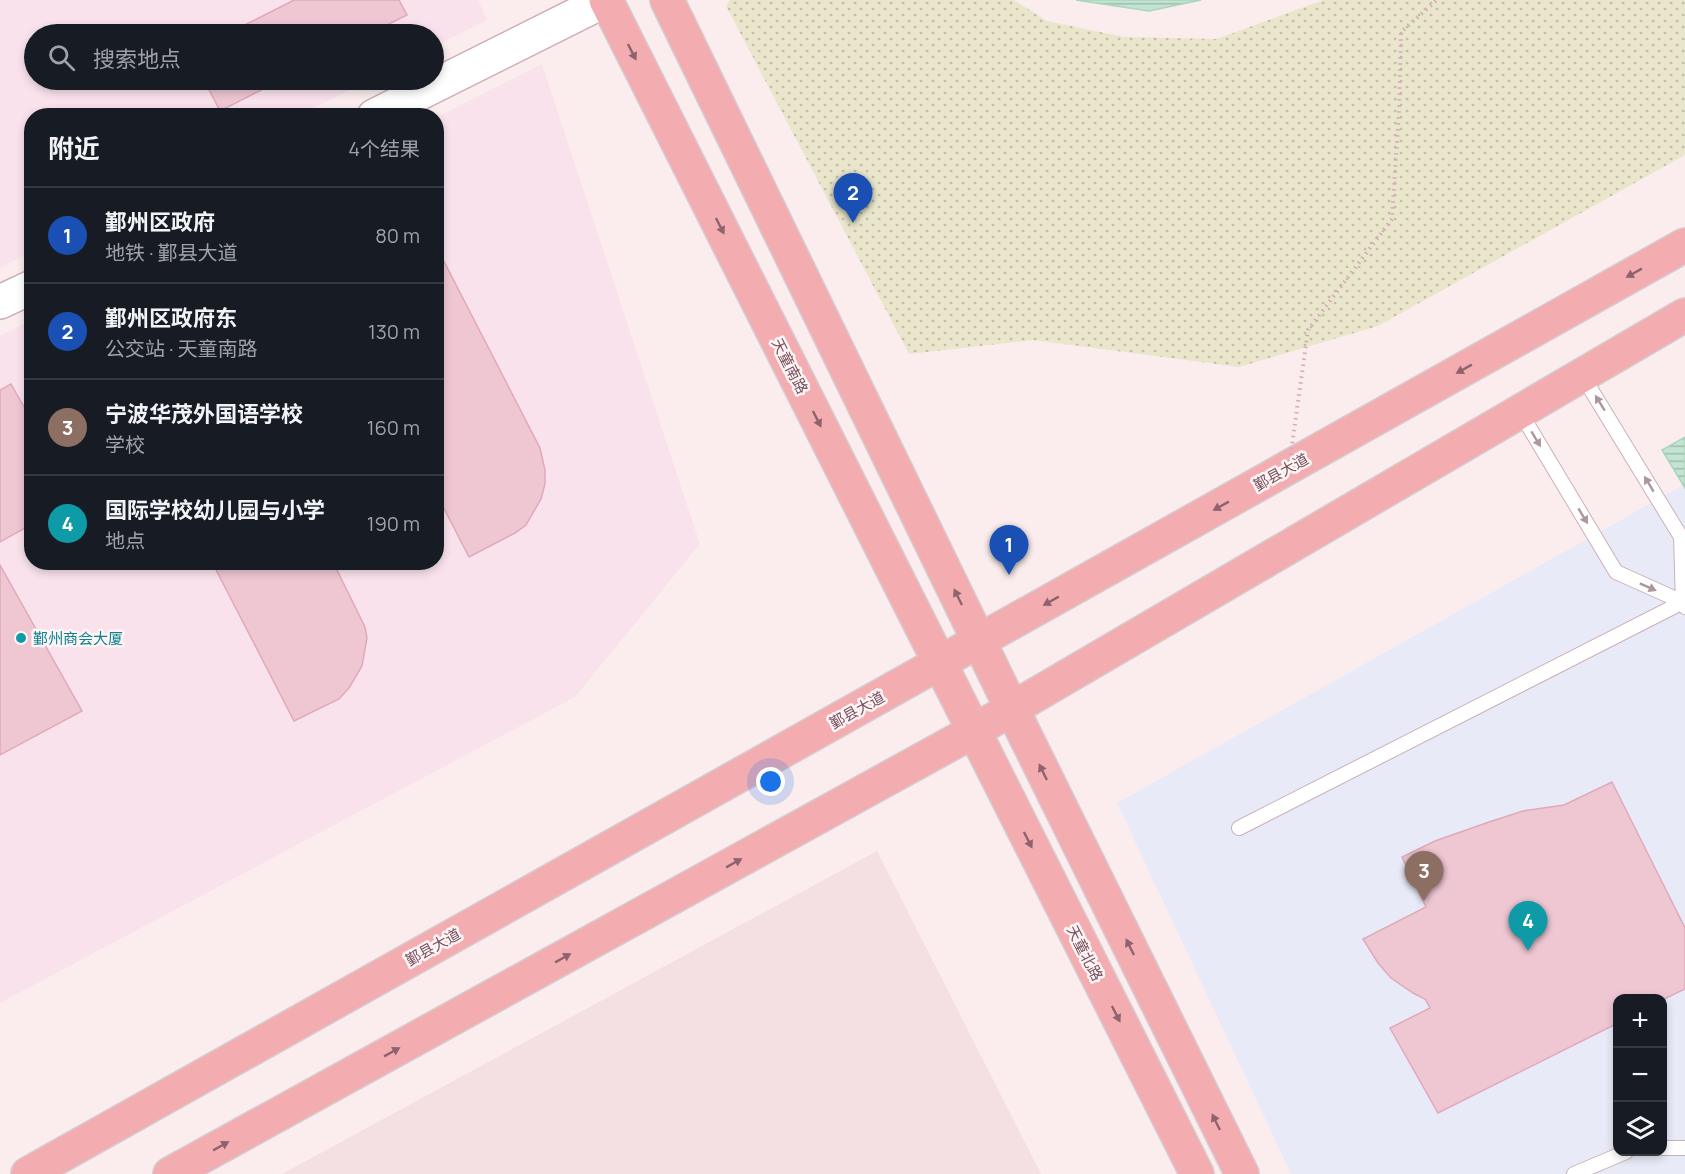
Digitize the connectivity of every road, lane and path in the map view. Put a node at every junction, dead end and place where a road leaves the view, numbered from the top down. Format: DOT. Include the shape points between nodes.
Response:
graph roads {
  1 [pos="606,0"];
  2 [pos="667,0"];
  3 [pos="1437,0"];
  4 [pos="444,81"];
  5 [pos="426,90"];
  6 [pos="390,108"];
  7 [pos="1685,245"];
  8 [pos="24,291"];
  9 [pos="0,302"];
  10 [pos="1685,315"];
  11 [pos="1582,375"];
  12 [pos="1520,412"];
  13 [pos="1289,467"];
  14 [pos="1684,603"];
  15 [pos="979,641"];
  16 [pos="940,664"];
  17 [pos="1012,708"];
  18 [pos="974,731"];
  19 [pos="1239,828"];
  20 [pos="1667,1148"];
  21 [pos="1685,1148"];
  22 [pos="1617,1156"];
  23 [pos="28,1174"];
  24 [pos="170,1174"];
  25 [pos="1197,1174"];
  26 [pos="1242,1174"];
  27 [pos="1574,1174"];
  1 -- 4 [label="street"];
  1 -- 16 [label="main road, 天童南路, one-way"];
  15 -- 2 [label="main road, one-way"];
  3 -- 13 [label="path, bridge" via="1401,32 1392,219 1308,330"];
  5 -- 6 [label="street"];
  7 -- 13 [label="main road, 鄞县大道, one-way"];
  8 -- 9 [label="street"];
  10 -- 11 [label="main road"];
  11 -- 12 [label="main road"];
  14 -- 11 [label="lane, one-way" via="1680,534"];
  12 -- 14 [label="lane, one-way" via="1616,572"];
  12 -- 17 [label="main road"];
  13 -- 15 [label="main road, 鄞县大道, one-way"];
  14 -- 19 [label="lane"];
  15 -- 16 [label="main road, 鄞县大道"];
  15 -- 17 [label="main road"];
  16 -- 18 [label="main road, 天童南路"];
  16 -- 23 [label="main road, 鄞县大道"];
  17 -- 18 [label="main road"];
  26 -- 17 [label="main road, one-way"];
  24 -- 18 [label="main road, one-way"];
  18 -- 25 [label="main road, 天童北路, one-way"];
  20 -- 21 [label="lane"];
  22 -- 27 [label="lane"];
}
